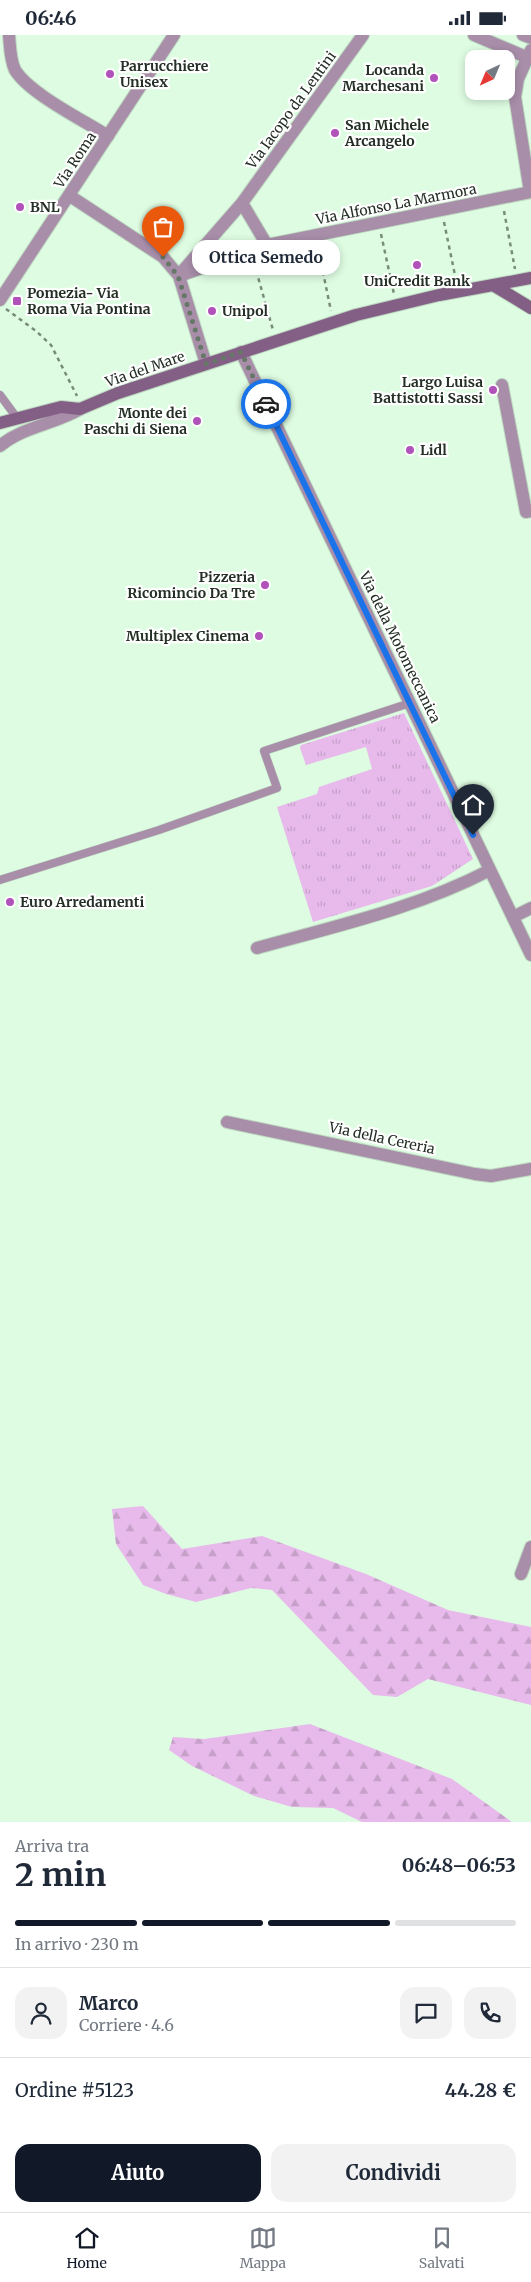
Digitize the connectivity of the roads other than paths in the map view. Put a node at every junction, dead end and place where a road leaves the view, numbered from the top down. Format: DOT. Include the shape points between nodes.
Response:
graph roads {
  1 [pos="9,35"];
  2 [pos="174,35"];
  3 [pos="363,35"];
  4 [pos="474,35"];
  5 [pos="523,35"];
  6 [pos="531,38"];
  7 [pos="530,55"];
  8 [pos="108,136"];
  9 [pos="531,192"];
  10 [pos="70,195"];
  11 [pos="242,203"];
  12 [pos="267,245"];
  13 [pos="178,276"];
  14 [pos="531,278"];
  15 [pos="493,285"];
  16 [pos="0,300"];
  17 [pos="531,308"];
  18 [pos="241,352"];
  19 [pos="206,364"];
  20 [pos="502,385"];
  21 [pos="0,395"];
  22 [pos="82,409"];
  23 [pos="17,418"];
  24 [pos="0,423"];
  25 [pos="0,446"];
  26 [pos="531,511"];
  27 [pos="410,703"];
  28 [pos="490,870"];
  29 [pos="0,880"];
  30 [pos="531,908"];
  31 [pos="513,917"];
  32 [pos="257,948"];
  33 [pos="531,955"];
  34 [pos="226,1121"];
  35 [pos="531,1169"];
  36 [pos="531,1547"];
  37 [pos="521,1574"];
  1 -- 8 [label="street" via="13,63 23,80"];
  2 -- 8 [label="street, Via Roma"];
  3 -- 11 [label="street, Via Iacopo da Lentini"];
  4 -- 7 [label="street"];
  5 -- 6 [label="street"];
  7 -- 9 [label="street" via="516,89 516,106"];
  8 -- 10 [label="street, Via Roma"];
  9 -- 12 [label="street, Via Alfonso La Marmora"];
  10 -- 13 [label="street" via="166,259"];
  10 -- 16 [label="street, Via Roma"];
  11 -- 12 [label="street"];
  11 -- 13 [label="street, Via Iacopo da Lentini"];
  12 -- 13 [label="street, Via Alfonso La Marmora"];
  13 -- 19 [label="street"];
  14 -- 15 [label="main road, Via del Mare"];
  15 -- 17 [label="main road"];
  15 -- 18 [label="main road, Via del Mare" via="396,305"];
  18 -- 19 [label="main road, Via del Mare"];
  18 -- 27 [label="street, Via della Motomeccanica"];
  19 -- 22 [label="main road, Via del Mare" via="118,393"];
  20 -- 26 [label="street" via="526,512"];
  21 -- 23 [label="lane"];
  22 -- 23 [label="main road, Via del Mare" via="61,407"];
  22 -- 25 [label="street" via="22,433"];
  23 -- 24 [label="main road, Via del Mare"];
  27 -- 28 [label="street, Via della Motomeccanica"];
  27 -- 29 [label="lane" via="264,751 277,788 159,830"];
  28 -- 31 [label="street, Via della Motomeccanica"];
  28 -- 32 [label="street" via="426,899"];
  30 -- 31 [label="street"];
  31 -- 33 [label="street, Via della Motomeccanica"];
  34 -- 35 [label="street, Via della Cereria" via="475,1174 497,1175"];
  36 -- 37 [label="street"];
}
